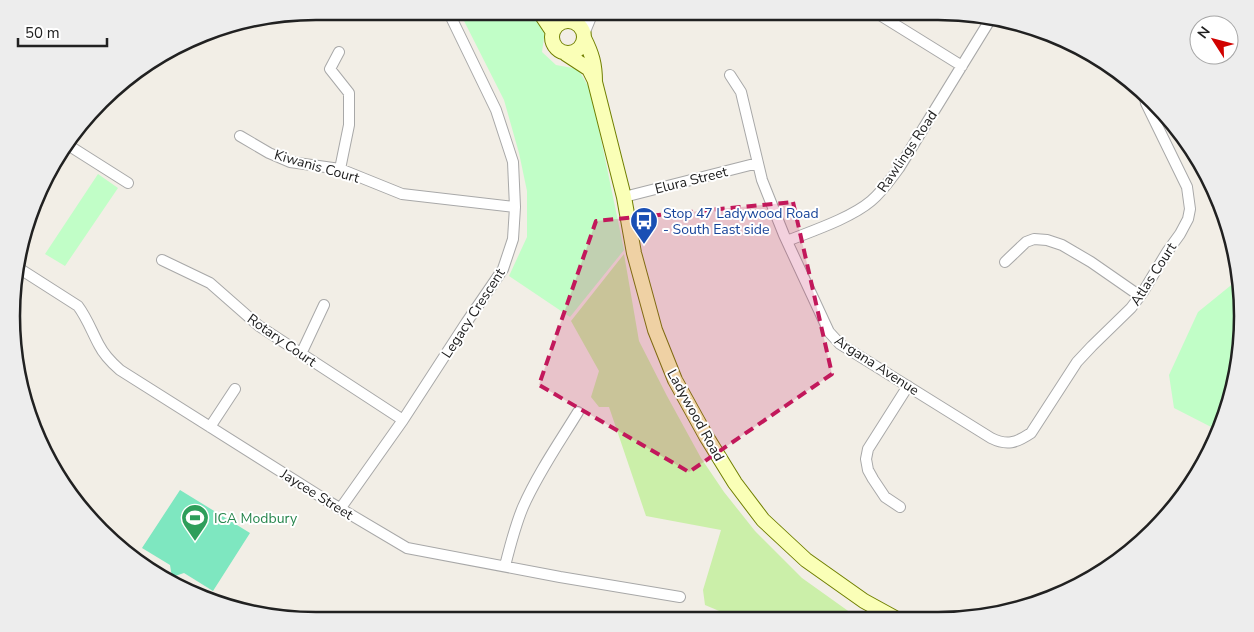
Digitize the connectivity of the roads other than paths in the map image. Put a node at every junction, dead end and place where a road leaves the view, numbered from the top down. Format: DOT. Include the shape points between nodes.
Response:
graph roads {
  1 [pos="452,20"];
  2 [pos="544,20"];
  3 [pos="590,20"];
  4 [pos="888,20"];
  5 [pos="568,21"];
  6 [pos="987,25"];
  7 [pos="552,32"];
  8 [pos="584,36"];
  9 [pos="339,52"];
  10 [pos="566,54"];
  11 [pos="962,66"];
  12 [pos="730,75"];
  13 [pos="596,82"];
  14 [pos="1149,109"];
  15 [pos="240,136"];
  16 [pos="73,148"];
  17 [pos="758,163"];
  18 [pos="340,170"];
  19 [pos="128,182"];
  20 [pos="624,197"];
  21 [pos="515,207"];
  22 [pos="787,241"];
  23 [pos="162,260"];
  24 [pos="1005,262"];
  25 [pos="24,271"];
  26 [pos="1140,296"];
  27 [pos="324,305"];
  28 [pos="302,354"];
  29 [pos="908,386"];
  30 [pos="235,389"];
  31 [pos="578,412"];
  32 [pos="403,420"];
  33 [pos="210,427"];
  34 [pos="1009,443"];
  35 [pos="900,507"];
  36 [pos="340,508"];
  37 [pos="505,566"];
  38 [pos="680,597"];
  39 [pos="884,612"];
  1 -- 21 [label="street, Legacy Crescent" via="496,110 513,162"];
  2 -- 7 [label="street"];
  3 -- 8 [label="street"];
  4 -- 11 [label="street"];
  5 -- 7 [label="street" via="560,23"];
  5 -- 8 [label="street" via="577,24"];
  6 -- 11 [label="street, Rawlings Road"];
  7 -- 10 [label="street" via="553,44"];
  8 -- 10 [label="street" via="581,48"];
  8 -- 13 [label="street, Ladywood Road" via="592,54"];
  9 -- 18 [label="street" via="330,69 348,93 349,125"];
  10 -- 13 [label="street, Ladywood Road" via="589,69"];
  11 -- 22 [label="street, Rawlings Road" via="898,168 872,201 843,218"];
  12 -- 17 [label="street, Argana Avenue" via="741,92"];
  13 -- 20 [label="street, Ladywood Road"];
  14 -- 26 [label="street, Atlas Court" via="1187,187 1190,210 1180,234"];
  15 -- 18 [label="street, Kiwanis Court" via="290,162"];
  16 -- 19 [label="street"];
  17 -- 20 [label="street, Elura Street"];
  17 -- 22 [label="street, Argana Avenue"];
  18 -- 21 [label="street, Kiwanis Court" via="402,194"];
  20 -- 39 [label="street, Ladywood Road" via="634,253 655,330 675,380 735,483 763,520 806,560"];
  21 -- 32 [label="street, Legacy Crescent" via="513,239 503,269"];
  22 -- 29 [label="street, Argana Avenue" via="833,338"];
  23 -- 28 [label="street, Rotary Court" via="210,283 259,326"];
  24 -- 26 [label="street" via="1026,242 1047,240 1069,249"];
  25 -- 33 [label="street, Jaycee Street" via="78,306 104,353 120,370"];
  26 -- 34 [label="street, Atlas Court" via="1077,362 1031,433"];
  27 -- 28 [label="street"];
  28 -- 32 [label="street, Rotary Court"];
  29 -- 34 [label="street, Argana Avenue" via="991,438"];
  29 -- 35 [label="street" via="868,449 866,459 868,470 885,497"];
  30 -- 33 [label="street"];
  31 -- 37 [label="street" via="522,508"];
  32 -- 36 [label="street, Legacy Crescent"];
  33 -- 36 [label="street, Jaycee Street"];
  36 -- 37 [label="street, Jaycee Street" via="407,548"];
  37 -- 38 [label="street, Jaycee Street"];
}
